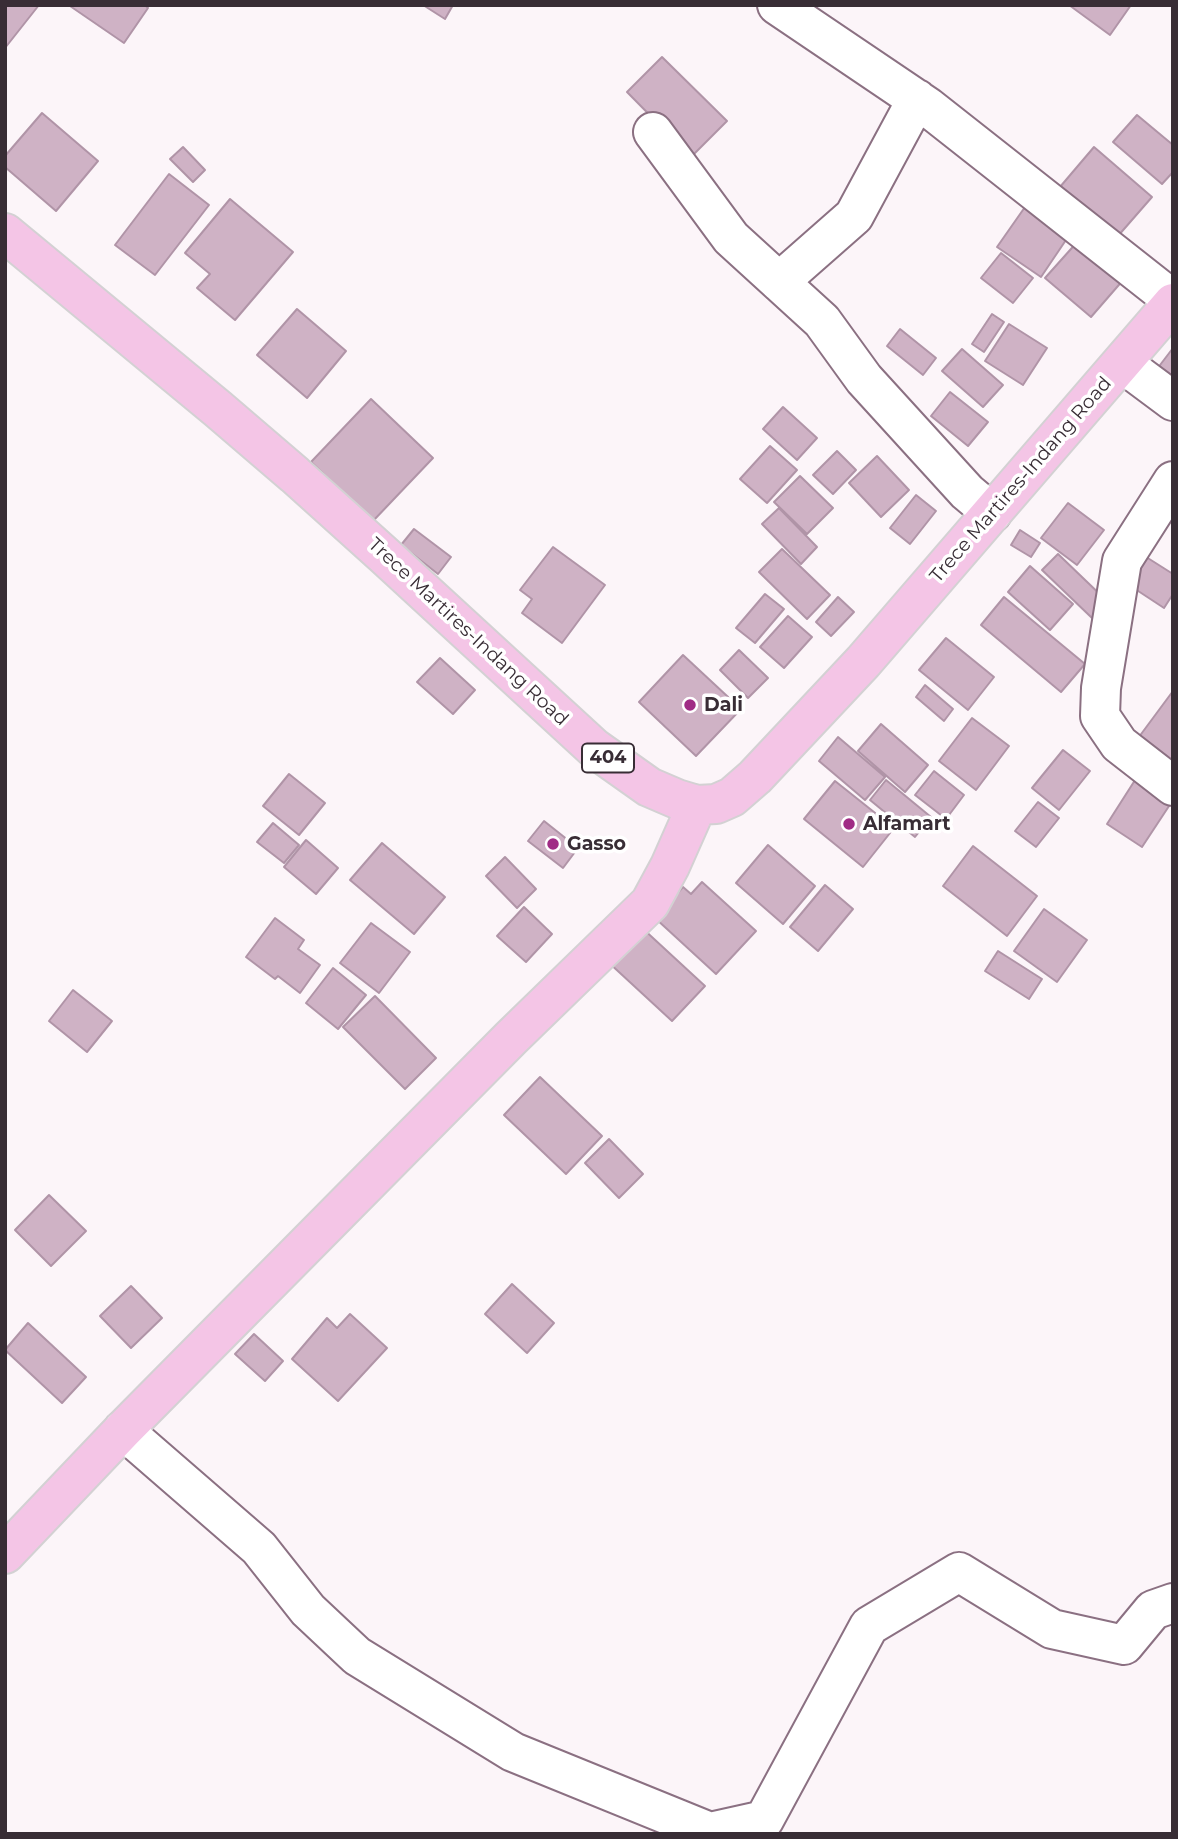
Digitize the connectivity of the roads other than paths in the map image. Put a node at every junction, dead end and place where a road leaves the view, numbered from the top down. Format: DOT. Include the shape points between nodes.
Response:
graph roads {
  1 [pos="777,5"];
  2 [pos="917,99"];
  3 [pos="653,132"];
  4 [pos="5,233"];
  5 [pos="779,282"];
  6 [pos="1173,302"];
  7 [pos="1122,363"];
  8 [pos="1173,401"];
  9 [pos="1173,481"];
  10 [pos="992,513"];
  11 [pos="1173,786"];
  12 [pos="697,805"];
  13 [pos="123,1430"];
  14 [pos="5,1553"];
  15 [pos="1173,1603"];
  16 [pos="710,1833"];
  1 -- 2 [label="street"];
  2 -- 5 [label="street" via="854,216"];
  2 -- 6 [label="street"];
  3 -- 5 [label="street" via="731,238"];
  4 -- 12 [label="main road, Trece Martires-Indang Road / 404" via="295,475 594,748 649,788"];
  5 -- 10 [label="street" via="822,321 864,379 967,492"];
  6 -- 7 [label="main road, Trece Martires-Indang Road"];
  7 -- 8 [label="street"];
  7 -- 10 [label="main road, Trece Martires-Indang Road"];
  9 -- 11 [label="street" via="1122,561 1100,716 1119,744"];
  10 -- 12 [label="main road, Trece Martires-Indang Road" via="863,663 755,778 732,797"];
  12 -- 13 [label="main road" via="650,903"];
  13 -- 14 [label="main road"];
  13 -- 16 [label="street" via="242,1531 308,1611 357,1656 513,1752"];
  15 -- 16 [label="street" via="1153,1609 1124,1645 1052,1629 958,1572 869,1626 764,1820"];
}
